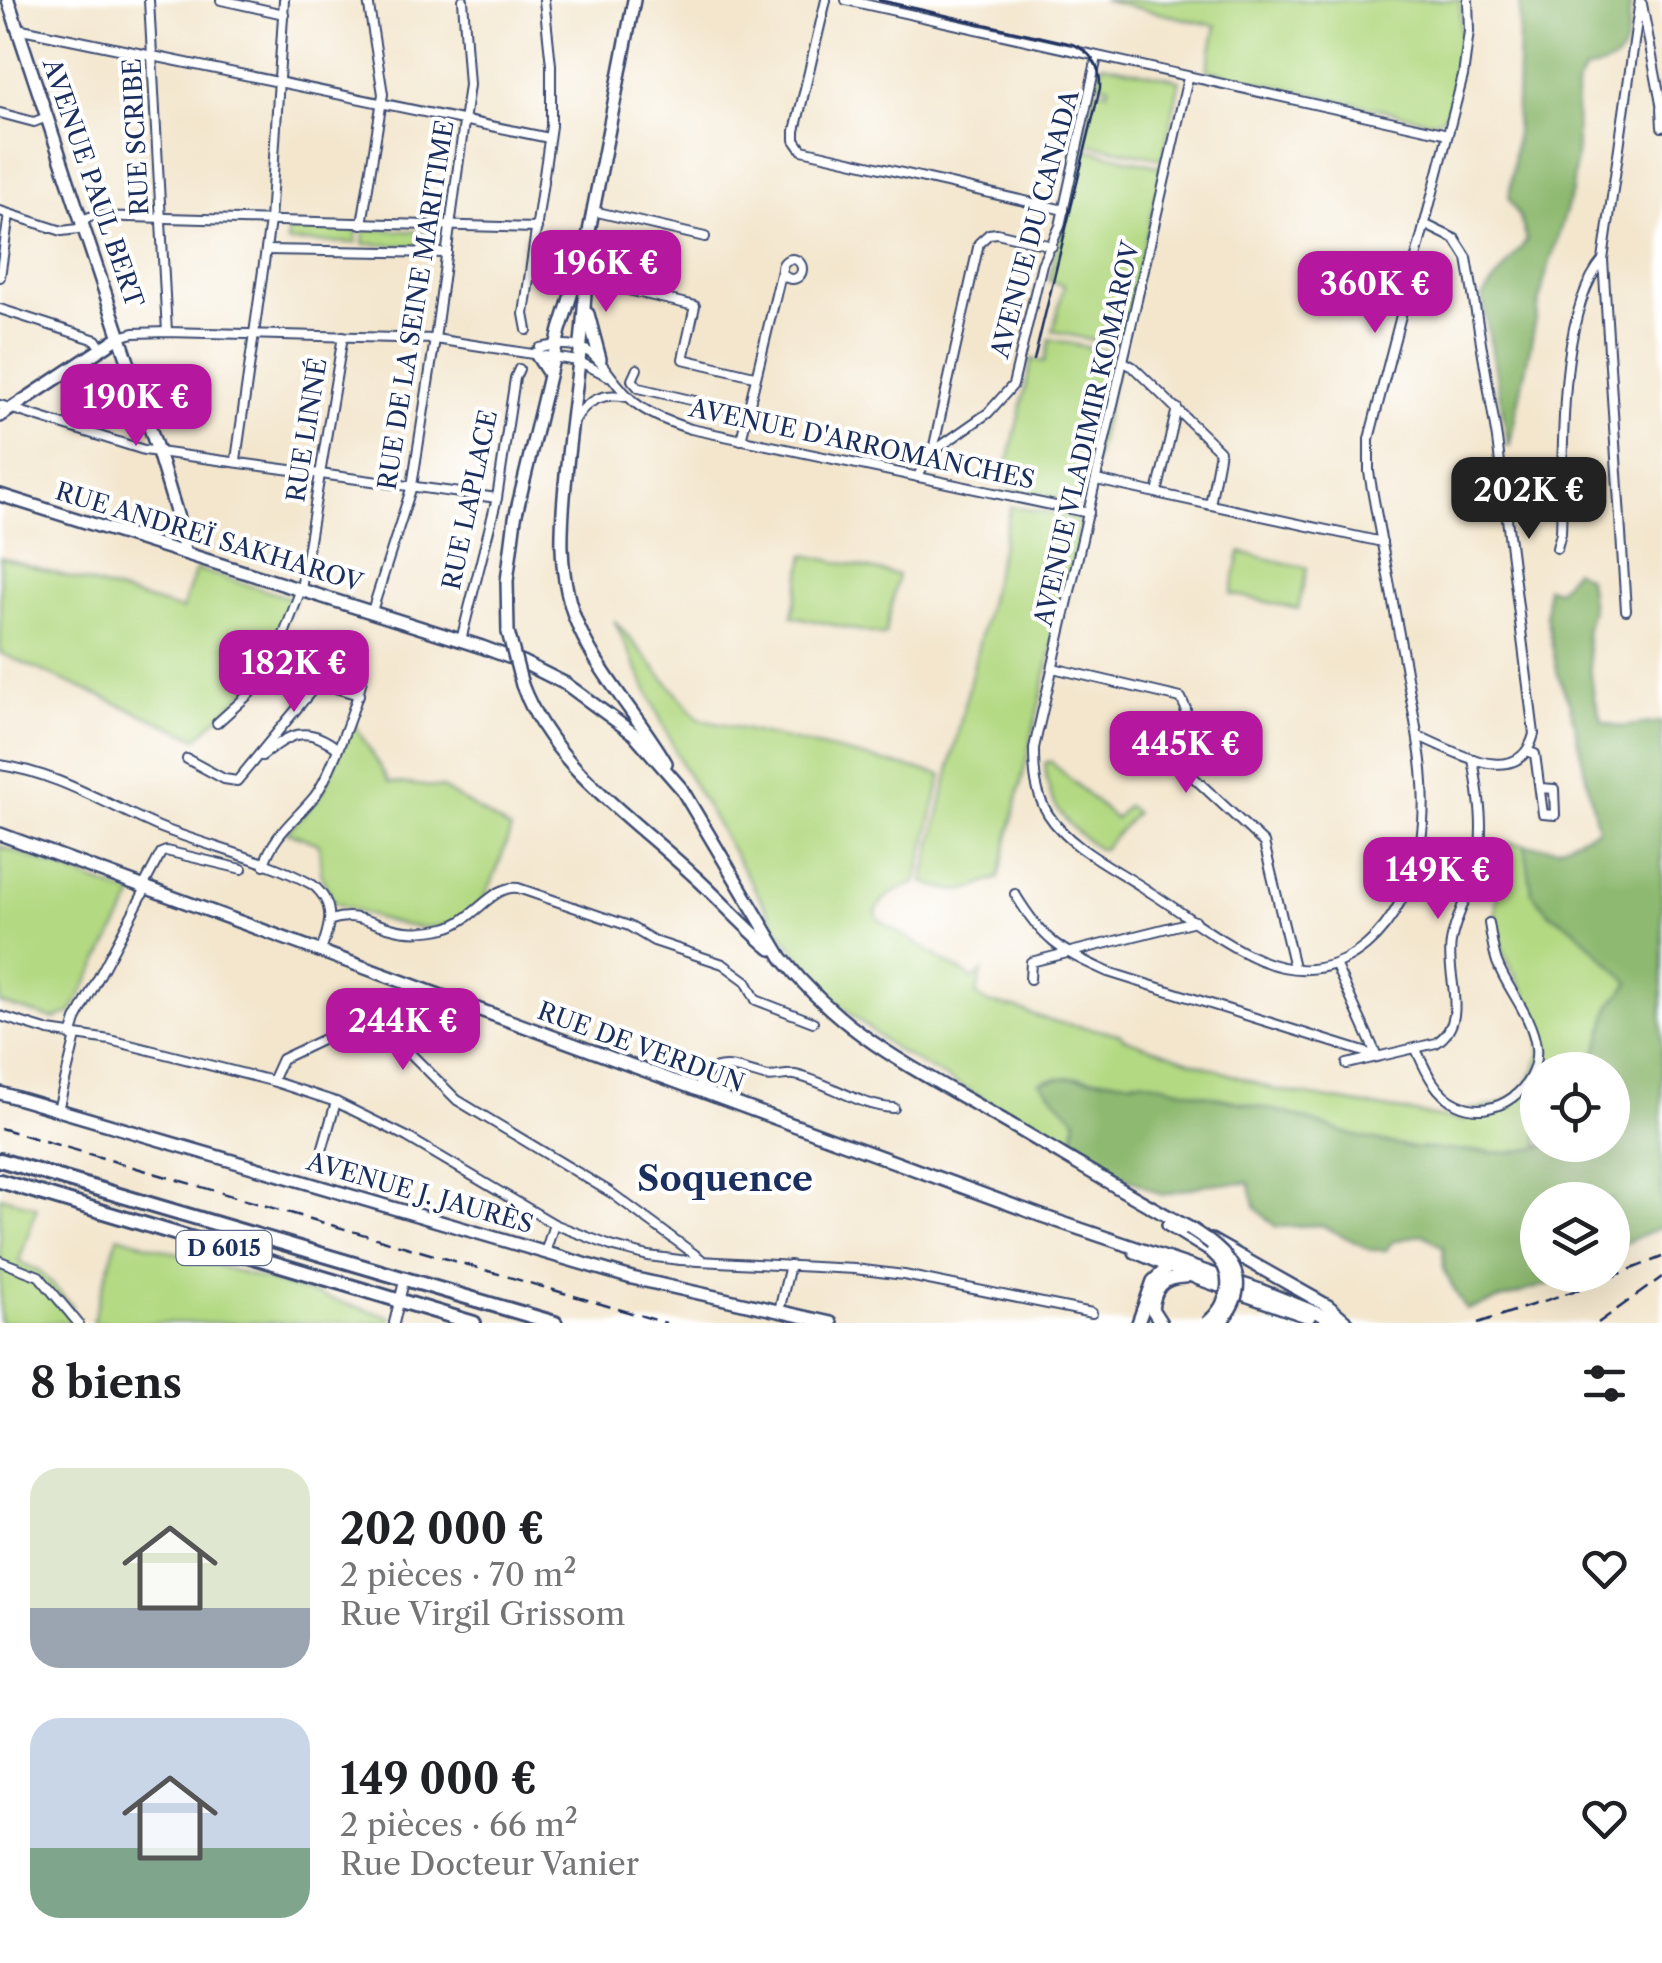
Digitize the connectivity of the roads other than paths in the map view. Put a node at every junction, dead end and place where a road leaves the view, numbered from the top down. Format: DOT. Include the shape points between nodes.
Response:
graph roads {
  1 [pos="8,0"];
  2 [pos="149,0"];
  3 [pos="222,0"];
  4 [pos="284,0"];
  5 [pos="368,0"];
  6 [pos="463,0"];
  7 [pos="544,0"];
  8 [pos="634,0"];
  9 [pos="826,0"];
  10 [pos="846,0"];
  11 [pos="1468,0"];
  12 [pos="1641,0"];
  13 [pos="284,14"];
  14 [pos="17,28"];
  15 [pos="152,55"];
  16 [pos="1097,57"];
  17 [pos="1188,78"];
  18 [pos="280,82"];
  19 [pos="382,103"];
  20 [pos="1661,109"];
  21 [pos="0,114"];
  22 [pos="47,117"];
  23 [pos="465,120"];
  24 [pos="1662,127"];
  25 [pos="1448,134"];
  26 [pos="549,138"];
  27 [pos="1064,210"];
  28 [pos="593,211"];
  29 [pos="5,212"];
  30 [pos="160,218"];
  31 [pos="270,221"];
  32 [pos="82,224"];
  33 [pos="362,224"];
  34 [pos="1424,224"];
  35 [pos="451,226"];
  36 [pos="537,228"];
  37 [pos="705,237"];
  38 [pos="1052,246"];
  39 [pos="586,247"];
  40 [pos="266,250"];
  41 [pos="447,253"];
  42 [pos="1603,260"];
  43 [pos="782,270"];
  44 [pos="0,277"];
  45 [pos="586,280"];
  46 [pos="586,307"];
  47 [pos="0,308"];
  48 [pos="527,330"];
  49 [pos="560,330"];
  50 [pos="167,332"];
  51 [pos="254,334"];
  52 [pos="343,336"];
  53 [pos="119,338"];
  54 [pos="434,339"];
  55 [pos="556,344"];
  56 [pos="100,348"];
  57 [pos="535,352"];
  58 [pos="579,354"];
  59 [pos="553,358"];
  60 [pos="600,359"];
  61 [pos="1124,362"];
  62 [pos="519,369"];
  63 [pos="637,369"];
  64 [pos="549,374"];
  65 [pos="754,376"];
  66 [pos="612,378"];
  67 [pos="633,400"];
  68 [pos="6,406"];
  69 [pos="1178,408"];
  70 [pos="746,413"];
  71 [pos="0,416"];
  72 [pos="571,428"];
  73 [pos="740,440"];
  74 [pos="933,450"];
  75 [pos="158,452"];
  76 [pos="236,460"];
  77 [pos="320,472"];
  78 [pos="918,477"];
  79 [pos="1096,480"];
  80 [pos="412,486"];
  81 [pos="1157,493"];
  82 [pos="0,495"];
  83 [pos="496,498"];
  84 [pos="1210,505"];
  85 [pos="1088,513"];
  86 [pos="1382,542"];
  87 [pos="1557,548"];
  88 [pos="184,552"];
  89 [pos="301,589"];
  90 [pos="1626,610"];
  91 [pos="372,611"];
  92 [pos="460,640"];
  93 [pos="1053,668"];
  94 [pos="363,674"];
  95 [pos="268,677"];
  96 [pos="318,683"];
  97 [pos="360,695"];
  98 [pos="217,724"];
  99 [pos="1418,736"];
  100 [pos="337,748"];
  101 [pos="1527,752"];
  102 [pos="187,759"];
  103 [pos="1472,759"];
  104 [pos="256,760"];
  105 [pos="0,764"];
  106 [pos="681,788"];
  107 [pos="1541,788"];
  108 [pos="0,834"];
  109 [pos="264,865"];
  110 [pos="242,868"];
  111 [pos="144,887"];
  112 [pos="1014,894"];
  113 [pos="331,920"];
  114 [pos="1195,921"];
  115 [pos="1489,923"];
  116 [pos="320,953"];
  117 [pos="1066,954"];
  118 [pos="782,958"];
  119 [pos="1335,964"];
  120 [pos="1294,967"];
  121 [pos="1030,979"];
  122 [pos="0,1016"];
  123 [pos="813,1022"];
  124 [pos="74,1036"];
  125 [pos="1416,1049"];
  126 [pos="1377,1056"];
  127 [pos="1347,1064"];
  128 [pos="272,1081"];
  129 [pos="696,1091"];
  130 [pos="0,1093"];
  131 [pos="336,1102"];
  132 [pos="894,1108"];
  133 [pos="58,1110"];
  134 [pos="1026,1133"];
  135 [pos="323,1147"];
  136 [pos="0,1160"];
  137 [pos="0,1181"];
  138 [pos="1042,1216"];
  139 [pos="554,1224"];
  140 [pos="1190,1228"];
  141 [pos="1129,1250"];
  142 [pos="545,1253"];
  143 [pos="0,1261"];
  144 [pos="702,1261"];
  145 [pos="1188,1264"];
  146 [pos="790,1265"];
  147 [pos="1166,1267"];
  148 [pos="405,1278"];
  149 [pos="1154,1280"];
  150 [pos="1200,1280"];
  151 [pos="400,1300"];
  152 [pos="779,1311"];
  153 [pos="1092,1314"];
  154 [pos="78,1323"];
  155 [pos="394,1323"];
  156 [pos="474,1323"];
  157 [pos="555,1323"];
  158 [pos="831,1323"];
  159 [pos="1138,1323"];
  160 [pos="1160,1323"];
  161 [pos="1207,1323"];
  162 [pos="1220,1323"];
  163 [pos="1328,1323"];
  164 [pos="1345,1323"];
  1 -- 14 [label="street, AVENUE PAUL BERT"];
  2 -- 15 [label="street, RUE SCRIBE"];
  3 -- 13 [label="street"];
  4 -- 13 [label="street"];
  5 -- 19 [label="street"];
  6 -- 23 [label="street, RUE DE LA SEINE MARITIME"];
  7 -- 26 [label="street" via="552,79"];
  8 -- 28 [label="street"];
  9 -- 27 [label="street" via="795,131 802,150"];
  10 -- 16 [label="street"];
  11 -- 25 [label="street" via="1463,76"];
  12 -- 20 [label="street"];
  12 -- 42 [label="street"];
  13 -- 18 [label="street"];
  14 -- 15 [label="street"];
  14 -- 22 [label="street, AVENUE PAUL BERT"];
  15 -- 18 [label="street"];
  15 -- 30 [label="street, RUE SCRIBE"];
  16 -- 17 [label="street"];
  16 -- 27 [label="street, AVENUE DU CANADA"];
  17 -- 25 [label="street"];
  17 -- 61 [label="street, AVENUE VLADIMIR KOMAROV"];
  18 -- 19 [label="street"];
  18 -- 31 [label="street"];
  19 -- 23 [label="street"];
  19 -- 33 [label="street"];
  20 -- 24 [label="street"];
  21 -- 22 [label="street" via="34,122"];
  22 -- 32 [label="street, AVENUE PAUL BERT"];
  23 -- 26 [label="street"];
  23 -- 35 [label="street, RUE DE LA SEINE MARITIME"];
  25 -- 34 [label="street"];
  26 -- 36 [label="street"];
  27 -- 38 [label="street, AVENUE DU CANADA"];
  28 -- 37 [label="street"];
  28 -- 39 [label="street"];
  29 -- 32 [label="street" via="62,230"];
  29 -- 44 [label="street"];
  30 -- 31 [label="street"];
  30 -- 32 [label="street" via="93,216"];
  30 -- 50 [label="street, RUE SCRIBE"];
  31 -- 33 [label="street"];
  31 -- 40 [label="street"];
  32 -- 53 [label="street, AVENUE PAUL BERT"];
  33 -- 35 [label="street"];
  34 -- 86 [label="street" via="1369,439"];
  34 -- 101 [label="street" via="1455,238 1467,258 1530,696 1534,734"];
  35 -- 36 [label="street"];
  35 -- 41 [label="street, RUE DE LA SEINE MARITIME"];
  36 -- 48 [label="street"];
  38 -- 74 [label="street, AVENUE DU CANADA" via="1013,385 988,414"];
  38 -- 74 [label="street" via="996,234 980,243"];
  39 -- 45 [label="street"];
  39 -- 49 [label="street"];
  40 -- 41 [label="street"];
  40 -- 51 [label="street"];
  41 -- 54 [label="street, RUE DE LA SEINE MARITIME"];
  42 -- 87 [label="street" via="1576,316 1570,353"];
  42 -- 90 [label="street"];
  43 -- 65 [label="street"];
  45 -- 46 [label="street"];
  45 -- 65 [label="street" via="695,306 683,359"];
  46 -- 58 [label="street"];
  46 -- 60 [label="street"];
  47 -- 56 [label="street" via="96,340"];
  49 -- 55 [label="street"];
  49 -- 57 [label="street"];
  50 -- 51 [label="street"];
  50 -- 53 [label="street"];
  51 -- 52 [label="street"];
  51 -- 76 [label="street"];
  52 -- 54 [label="street"];
  52 -- 77 [label="street, RUE LINNÉ"];
  53 -- 56 [label="street"];
  53 -- 75 [label="street, AVENUE PAUL BERT"];
  54 -- 57 [label="street"];
  54 -- 80 [label="street, RUE DE LA SEINE MARITIME"];
  55 -- 57 [label="street"];
  55 -- 58 [label="street"];
  55 -- 59 [label="street"];
  56 -- 68 [label="street"];
  57 -- 59 [label="street"];
  57 -- 64 [label="street"];
  58 -- 59 [label="street"];
  58 -- 60 [label="street, AVENUE D'ARROMANCHES"];
  58 -- 66 [label="street, AVENUE D'ARROMANCHES"];
  58 -- 72 [label="street"];
  59 -- 64 [label="street"];
  60 -- 66 [label="street, AVENUE D'ARROMANCHES"];
  61 -- 69 [label="street"];
  61 -- 79 [label="street, AVENUE VLADIMIR KOMAROV"];
  62 -- 83 [label="street, RUE LAPLACE"];
  63 -- 70 [label="street" via="632,380 639,388"];
  64 -- 118 [label="street, bridge" via="507,581 508,632 529,704 578,772"];
  65 -- 70 [label="street"];
  66 -- 67 [label="street, AVENUE D'ARROMANCHES"];
  67 -- 72 [label="street" via="594,400"];
  67 -- 73 [label="street, AVENUE D'ARROMANCHES" via="678,425"];
  68 -- 71 [label="street"];
  68 -- 75 [label="street"];
  69 -- 81 [label="street"];
  69 -- 84 [label="street" via="1220,451"];
  70 -- 73 [label="street"];
  72 -- 106 [label="street" via="560,530 572,612 599,668"];
  73 -- 78 [label="street, AVENUE D'ARROMANCHES"];
  74 -- 78 [label="street, AVENUE DU CANADA"];
  75 -- 76 [label="street"];
  75 -- 88 [label="street, AVENUE PAUL BERT"];
  76 -- 77 [label="street"];
  77 -- 80 [label="street"];
  77 -- 89 [label="street, RUE LINNÉ"];
  78 -- 85 [label="street, AVENUE D'ARROMANCHES"];
  79 -- 81 [label="street"];
  79 -- 85 [label="street, AVENUE VLADIMIR KOMAROV"];
  80 -- 83 [label="street"];
  80 -- 91 [label="street, RUE DE LA SEINE MARITIME"];
  81 -- 84 [label="street"];
  82 -- 88 [label="street, RUE ANDREÏ SAKHAROV"];
  83 -- 92 [label="street, RUE LAPLACE"];
  84 -- 86 [label="street"];
  85 -- 93 [label="street, AVENUE VLADIMIR KOMAROV"];
  86 -- 99 [label="street"];
  88 -- 89 [label="street, RUE ANDREÏ SAKHAROV"];
  89 -- 91 [label="street, RUE ANDREÏ SAKHAROV"];
  89 -- 95 [label="street, RUE LINNÉ"];
  91 -- 92 [label="street, RUE ANDREÏ SAKHAROV"];
  92 -- 106 [label="street, RUE ANDREÏ SAKHAROV" via="522,662 599,706"];
  93 -- 114 [label="street, AVENUE VLADIMIR KOMAROV" via="1034,748 1036,785 1047,812 1070,839"];
  93 -- 120 [label="street" via="1181,698 1186,708 1176,762 1264,843"];
  94 -- 97 [label="street"];
  95 -- 96 [label="street"];
  95 -- 98 [label="street"];
  96 -- 97 [label="street"];
  96 -- 104 [label="street"];
  97 -- 100 [label="street"];
  99 -- 103 [label="street"];
  99 -- 119 [label="street" via="1424,813 1410,880 1378,936"];
  100 -- 104 [label="street" via="300,734"];
  100 -- 109 [label="street" via="319,790 283,830"];
  101 -- 103 [label="street" via="1505,766"];
  101 -- 107 [label="street" via="1535,754"];
  102 -- 104 [label="street" via="232,782"];
  103 -- 125 [label="street" via="1482,831 1451,940 1454,1026 1436,1044"];
  105 -- 109 [label="street"];
  106 -- 118 [label="street"];
  108 -- 111 [label="street, RUE DE VERDUN"];
  109 -- 113 [label="street" via="313,885 327,900"];
  110 -- 111 [label="street" via="166,851"];
  111 -- 116 [label="street, RUE DE VERDUN"];
  111 -- 124 [label="street"];
  112 -- 117 [label="street" via="1036,928"];
  113 -- 116 [label="street"];
  113 -- 123 [label="street" via="352,916 398,930 442,929 477,912 502,889 518,888 723,964 746,981 756,1000"];
  114 -- 117 [label="street"];
  114 -- 120 [label="street" via="1258,959"];
  115 -- 125 [label="street" via="1497,961 1536,1050 1524,1087 1497,1107 1458,1105 1441,1093"];
  116 -- 129 [label="street, RUE DE VERDUN"];
  117 -- 121 [label="street" via="1031,962"];
  117 -- 126 [label="street"];
  118 -- 134 [label="street" via="846,1026"];
  119 -- 120 [label="street"];
  119 -- 126 [label="street"];
  122 -- 124 [label="street"];
  124 -- 128 [label="street"];
  124 -- 133 [label="street"];
  125 -- 126 [label="street"];
  126 -- 127 [label="street"];
  128 -- 131 [label="street"];
  128 -- 144 [label="street" via="282,1059 343,1030 380,1031 457,1100 610,1192"];
  129 -- 132 [label="street" via="719,1068 732,1065 771,1078 793,1074"];
  129 -- 138 [label="street, RUE DE VERDUN"];
  130 -- 133 [label="street, AVENUE J. JAURÈS"];
  131 -- 135 [label="street"];
  131 -- 139 [label="street" via="407,1136"];
  133 -- 142 [label="street, AVENUE J. JAURÈS"];
  134 -- 140 [label="street"];
  134 -- 161 [label="street, bridge" via="1222,1260 1229,1284 1222,1309"];
  136 -- 148 [label="main road, D 6015"];
  137 -- 151 [label="main road, D 6015"];
  138 -- 141 [label="street, RUE DE VERDUN"];
  138 -- 145 [label="street, RUE DE VERDUN"];
  139 -- 142 [label="street"];
  139 -- 144 [label="street" via="648,1256"];
  140 -- 162 [label="street, bridge" via="1225,1253 1236,1272 1236,1295"];
  140 -- 164 [label="street" via="1328,1306"];
  141 -- 147 [label="street, RUE DE VERDUN"];
  141 -- 149 [label="street" via="1148,1264"];
  142 -- 152 [label="street, AVENUE J. JAURÈS"];
  143 -- 154 [label="street" via="39,1276"];
  144 -- 146 [label="street"];
  145 -- 147 [label="street"];
  145 -- 164 [label="street, RUE DE VERDUN"];
  146 -- 152 [label="street"];
  146 -- 153 [label="street" via="904,1275"];
  147 -- 149 [label="street"];
  147 -- 150 [label="street, RUE DE VERDUN"];
  148 -- 151 [label="street"];
  148 -- 157 [label="main road, D 6015"];
  149 -- 159 [label="street"];
  150 -- 160 [label="street" via="1171,1277 1159,1285 1152,1309"];
  150 -- 163 [label="street, RUE DE VERDUN"];
  151 -- 155 [label="street"];
  151 -- 156 [label="main road, D 6015"];
  152 -- 158 [label="street, AVENUE J. JAURÈS"];
}
